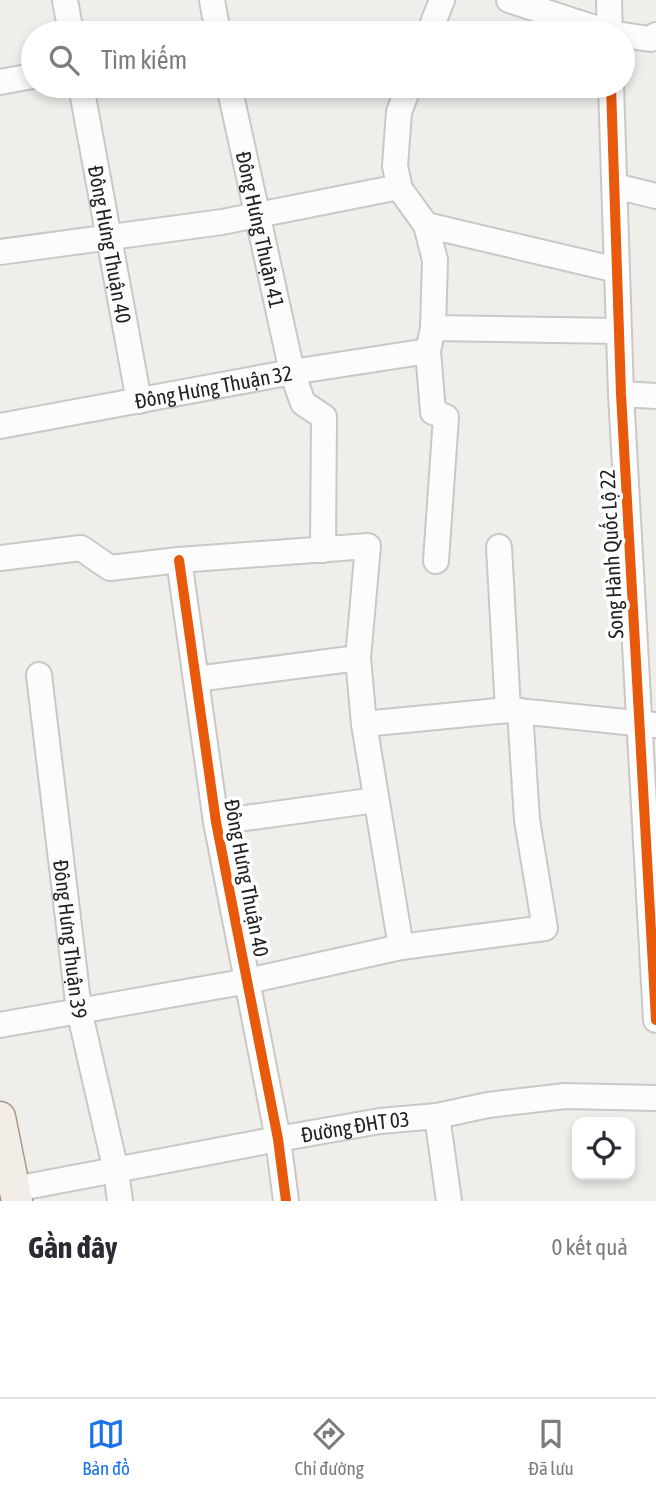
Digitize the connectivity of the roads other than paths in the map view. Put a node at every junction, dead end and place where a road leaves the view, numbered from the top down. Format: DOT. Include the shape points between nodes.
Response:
graph roads {
  1 [pos="65,0"];
  2 [pos="212,0"];
  3 [pos="442,0"];
  4 [pos="511,0"];
  5 [pos="609,0"];
  6 [pos="69,21"];
  7 [pos="216,21"];
  8 [pos="434,21"];
  9 [pos="574,21"];
  10 [pos="610,21"];
  11 [pos="656,35"];
  12 [pos="635,37"];
  13 [pos="21,78"];
  14 [pos="0,82"];
  15 [pos="83,98"];
  16 [pos="232,98"];
  17 [pos="404,98"];
  18 [pos="611,98"];
  19 [pos="615,186"];
  20 [pos="399,187"];
  21 [pos="656,196"];
  22 [pos="257,216"];
  23 [pos="426,225"];
  24 [pos="109,237"];
  25 [pos="0,251"];
  26 [pos="617,270"];
  27 [pos="619,331"];
  28 [pos="431,340"];
  29 [pos="292,372"];
  30 [pos="621,394"];
  31 [pos="656,396"];
  32 [pos="139,401"];
  33 [pos="0,426"];
  34 [pos="499,547"];
  35 [pos="323,550"];
  36 [pos="0,558"];
  37 [pos="179,560"];
  38 [pos="436,561"];
  39 [pos="358,658"];
  40 [pos="39,675"];
  41 [pos="196,679"];
  42 [pos="514,711"];
  43 [pos="363,724"];
  44 [pos="648,724"];
  45 [pos="376,800"];
  46 [pos="216,822"];
  47 [pos="401,947"];
  48 [pos="248,981"];
  49 [pos="79,1010"];
  50 [pos="656,1020"];
  51 [pos="0,1025"];
  52 [pos="656,1098"];
  53 [pos="437,1116"];
  54 [pos="0,1117"];
  55 [pos="278,1139"];
  56 [pos="116,1171"];
  57 [pos="16,1195"];
  58 [pos="120,1201"];
  59 [pos="286,1201"];
  60 [pos="449,1201"];
  1 -- 6 [label="street"];
  2 -- 7 [label="street"];
  3 -- 8 [label="street"];
  4 -- 9 [label="street"];
  5 -- 10 [label="street"];
  11 -- 12 [label="street"];
  13 -- 14 [label="street"];
  15 -- 24 [label="street, Đông Hưng Thuận 40"];
  16 -- 22 [label="street, Đông Hưng Thuận 41"];
  17 -- 20 [label="street" via="395,138"];
  18 -- 19 [label="street, Song Hành Quốc Lộ 22"];
  19 -- 21 [label="street"];
  19 -- 26 [label="street, Song Hành Quốc Lộ 22"];
  20 -- 22 [label="street"];
  20 -- 23 [label="street"];
  22 -- 24 [label="street"];
  22 -- 29 [label="street, Đông Hưng Thuận 41"];
  23 -- 26 [label="street"];
  23 -- 28 [label="street" via="435,260"];
  24 -- 25 [label="street"];
  24 -- 32 [label="street, Đông Hưng Thuận 40"];
  26 -- 27 [label="street, Song Hành Quốc Lộ 22"];
  27 -- 28 [label="street, Đông Hưng Thuận 32"];
  27 -- 30 [label="street, Song Hành Quốc Lộ 22"];
  28 -- 29 [label="street, Đông Hưng Thuận 32"];
  28 -- 38 [label="street" via="433,412 446,417"];
  29 -- 32 [label="street, Đông Hưng Thuận 32"];
  29 -- 35 [label="street, Đông Hưng Thuận 41" via="303,403 324,417"];
  30 -- 31 [label="street"];
  30 -- 44 [label="street, Song Hành Quốc Lộ 22"];
  32 -- 33 [label="street, Đông Hưng Thuận 32"];
  34 -- 42 [label="street"];
  35 -- 37 [label="street"];
  35 -- 39 [label="street" via="368,547"];
  36 -- 37 [label="street" via="81,548 110,568"];
  37 -- 41 [label="street, Đông Hưng Thuận 40"];
  39 -- 41 [label="street"];
  39 -- 43 [label="street"];
  40 -- 49 [label="street, Đông Hưng Thuận 39"];
  41 -- 46 [label="street, Đông Hưng Thuận 40"];
  42 -- 43 [label="street"];
  42 -- 44 [label="street"];
  42 -- 47 [label="street" via="545,928"];
  43 -- 45 [label="street"];
  44 -- 50 [label="street, Song Hành Quốc Lộ 22"];
  45 -- 46 [label="street"];
  45 -- 47 [label="street"];
  46 -- 48 [label="street, Đông Hưng Thuận 40"];
  47 -- 48 [label="street"];
  48 -- 49 [label="street"];
  48 -- 55 [label="street, Đông Hưng Thuận 40"];
  49 -- 51 [label="street"];
  49 -- 56 [label="street, Đông Hưng Thuận 39"];
  52 -- 53 [label="street, Đường ĐHT 03" via="565,1096"];
  53 -- 55 [label="street, Đường ĐHT 03"];
  53 -- 60 [label="street"];
  54 -- 57 [label="main road"];
  55 -- 56 [label="street, Đường ĐHT 03"];
  55 -- 59 [label="street, Đông Hưng Thuận 40"];
  56 -- 57 [label="street, Đường ĐHT 03"];
  56 -- 58 [label="street, Đông Hưng Thuận 39"];
}
